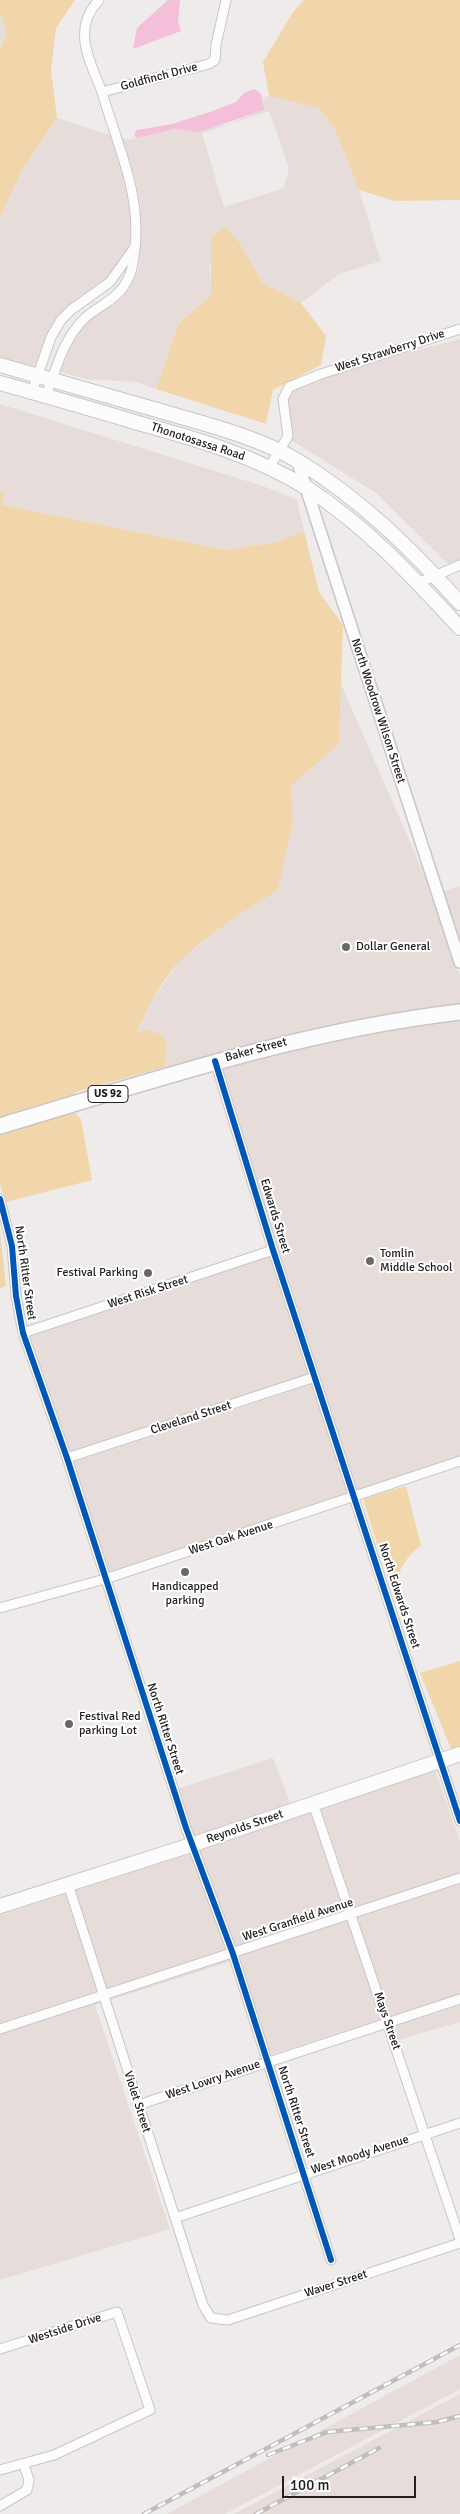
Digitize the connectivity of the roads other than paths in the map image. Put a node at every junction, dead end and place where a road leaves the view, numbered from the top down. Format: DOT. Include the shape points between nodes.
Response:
graph roads {
  1 [pos="100,0"];
  2 [pos="226,0"];
  3 [pos="102,92"];
  4 [pos="135,246"];
  5 [pos="101,289"];
  6 [pos="110,300"];
  7 [pos="460,329"];
  8 [pos="0,365"];
  9 [pos="37,376"];
  10 [pos="52,380"];
  11 [pos="0,383"];
  12 [pos="32,392"];
  13 [pos="46,396"];
  14 [pos="277,452"];
  15 [pos="297,460"];
  16 [pos="269,468"];
  17 [pos="306,488"];
  18 [pos="460,565"];
  19 [pos="434,575"];
  20 [pos="418,582"];
  21 [pos="460,603"];
  22 [pos="460,628"];
  23 [pos="460,962"];
  24 [pos="460,1012"];
  25 [pos="215,1061"];
  26 [pos="0,1126"];
  27 [pos="0,1199"];
  28 [pos="274,1250"];
  29 [pos="23,1333"];
  30 [pos="315,1378"];
  31 [pos="67,1458"];
  32 [pos="460,1461"];
  33 [pos="355,1496"];
  34 [pos="104,1579"];
  35 [pos="0,1608"];
  36 [pos="460,1754"];
  37 [pos="440,1761"];
  38 [pos="313,1803"];
  39 [pos="460,1821"];
  40 [pos="191,1845"];
  41 [pos="460,1878"];
  42 [pos="68,1884"];
  43 [pos="0,1906"];
  44 [pos="351,1915"];
  45 [pos="232,1954"];
  46 [pos="104,1996"];
  47 [pos="460,1999"];
  48 [pos="387,2023"];
  49 [pos="0,2029"];
  50 [pos="268,2061"];
  51 [pos="138,2105"];
  52 [pos="460,2123"];
  53 [pos="425,2134"];
  54 [pos="305,2174"];
  55 [pos="175,2218"];
  56 [pos="460,2239"];
  57 [pos="460,2243"];
  58 [pos="331,2260"];
  59 [pos="211,2318"];
  60 [pos="0,2349"];
  61 [pos="24,2465"];
  62 [pos="0,2469"];
  63 [pos="0,2506"];
  1 -- 3 [label="street" via="86,22 84,45"];
  2 -- 3 [label="street, Goldfinch Drive" via="215,60"];
  3 -- 4 [label="street" via="132,183 137,211"];
  4 -- 5 [label="street" via="120,271"];
  4 -- 6 [label="street" via="135,265 130,277"];
  5 -- 6 [label="street"];
  5 -- 9 [label="street" via="61,320"];
  6 -- 10 [label="street" via="74,330 65,344"];
  7 -- 14 [label="street, West Strawberry Drive" via="289,387 283,409 288,436"];
  8 -- 9 [label="main road, Thonotosassa Road"];
  9 -- 10 [label="main road, Thonotosassa Road"];
  9 -- 12 [label="street"];
  10 -- 13 [label="street"];
  10 -- 14 [label="main road, Thonotosassa Road" via="216,427"];
  11 -- 12 [label="main road, Thonotosassa Road"];
  12 -- 13 [label="main road, Thonotosassa Road"];
  13 -- 16 [label="main road, Thonotosassa Road" via="193,438"];
  14 -- 15 [label="main road, Thonotosassa Road"];
  14 -- 16 [label="street"];
  15 -- 17 [label="street, North Woodrow Wilson Street"];
  15 -- 19 [label="main road, Thonotosassa Road" via="374,516"];
  16 -- 17 [label="main road, Thonotosassa Road"];
  17 -- 20 [label="main road, Thonotosassa Road" via="355,522"];
  17 -- 23 [label="street, North Woodrow Wilson Street"];
  18 -- 19 [label="street"];
  19 -- 20 [label="street"];
  19 -- 21 [label="main road, Thonotosassa Road"];
  20 -- 22 [label="main road, Thonotosassa Road"];
  24 -- 25 [label="main road, Baker Street / US 92" via="345,1029"];
  25 -- 26 [label="main road, Baker Street / US 92"];
  25 -- 28 [label="street, Edwards Street"];
  27 -- 29 [label="street, North Ritter Street" via="12,1246"];
  28 -- 29 [label="street, West Risk Street"];
  28 -- 30 [label="street, Edwards Street"];
  29 -- 31 [label="street, North Ritter Street"];
  30 -- 31 [label="street, Cleveland Street"];
  30 -- 33 [label="street, North Edwards Street"];
  31 -- 34 [label="street, North Ritter Street"];
  32 -- 33 [label="street, West Oak Avenue"];
  33 -- 34 [label="street, West Oak Avenue"];
  33 -- 37 [label="street, North Edwards Street"];
  34 -- 35 [label="street, West Oak Avenue"];
  34 -- 40 [label="street, North Ritter Street"];
  36 -- 37 [label="main road, Reynolds Street"];
  37 -- 38 [label="main road, Reynolds Street"];
  37 -- 39 [label="street, North Edwards Street"];
  38 -- 40 [label="main road, Reynolds Street"];
  38 -- 44 [label="street, Mays Street"];
  40 -- 42 [label="main road, Reynolds Street"];
  40 -- 45 [label="street, North Ritter Street"];
  41 -- 44 [label="street, West Granfield Avenue"];
  42 -- 43 [label="main road, Reynolds Street"];
  42 -- 46 [label="street, Violet Street"];
  44 -- 45 [label="street, West Granfield Avenue"];
  44 -- 48 [label="street, Mays Street"];
  45 -- 46 [label="street, West Granfield Avenue"];
  45 -- 50 [label="street, North Ritter Street"];
  46 -- 49 [label="street, West Granfield Avenue"];
  46 -- 51 [label="street, Violet Street"];
  47 -- 48 [label="street, West Lowry Avenue"];
  48 -- 50 [label="street, West Lowry Avenue"];
  48 -- 53 [label="street, Mays Street"];
  50 -- 51 [label="street, West Lowry Avenue"];
  50 -- 54 [label="street, North Ritter Street"];
  51 -- 55 [label="street, Violet Street"];
  52 -- 53 [label="street, West Moody Avenue"];
  53 -- 54 [label="street, West Moody Avenue"];
  53 -- 56 [label="street, Mays Street"];
  54 -- 55 [label="street, West Moody Avenue"];
  54 -- 58 [label="street, North Ritter Street"];
  55 -- 59 [label="street, Violet Street" via="203,2305"];
  57 -- 59 [label="street, Waver Street" via="228,2320"];
  60 -- 61 [label="street, Westside Drive" via="117,2312 150,2410 80,2444"];
  61 -- 62 [label="street"];
  61 -- 63 [label="street" via="29,2480 27,2490"];
}
